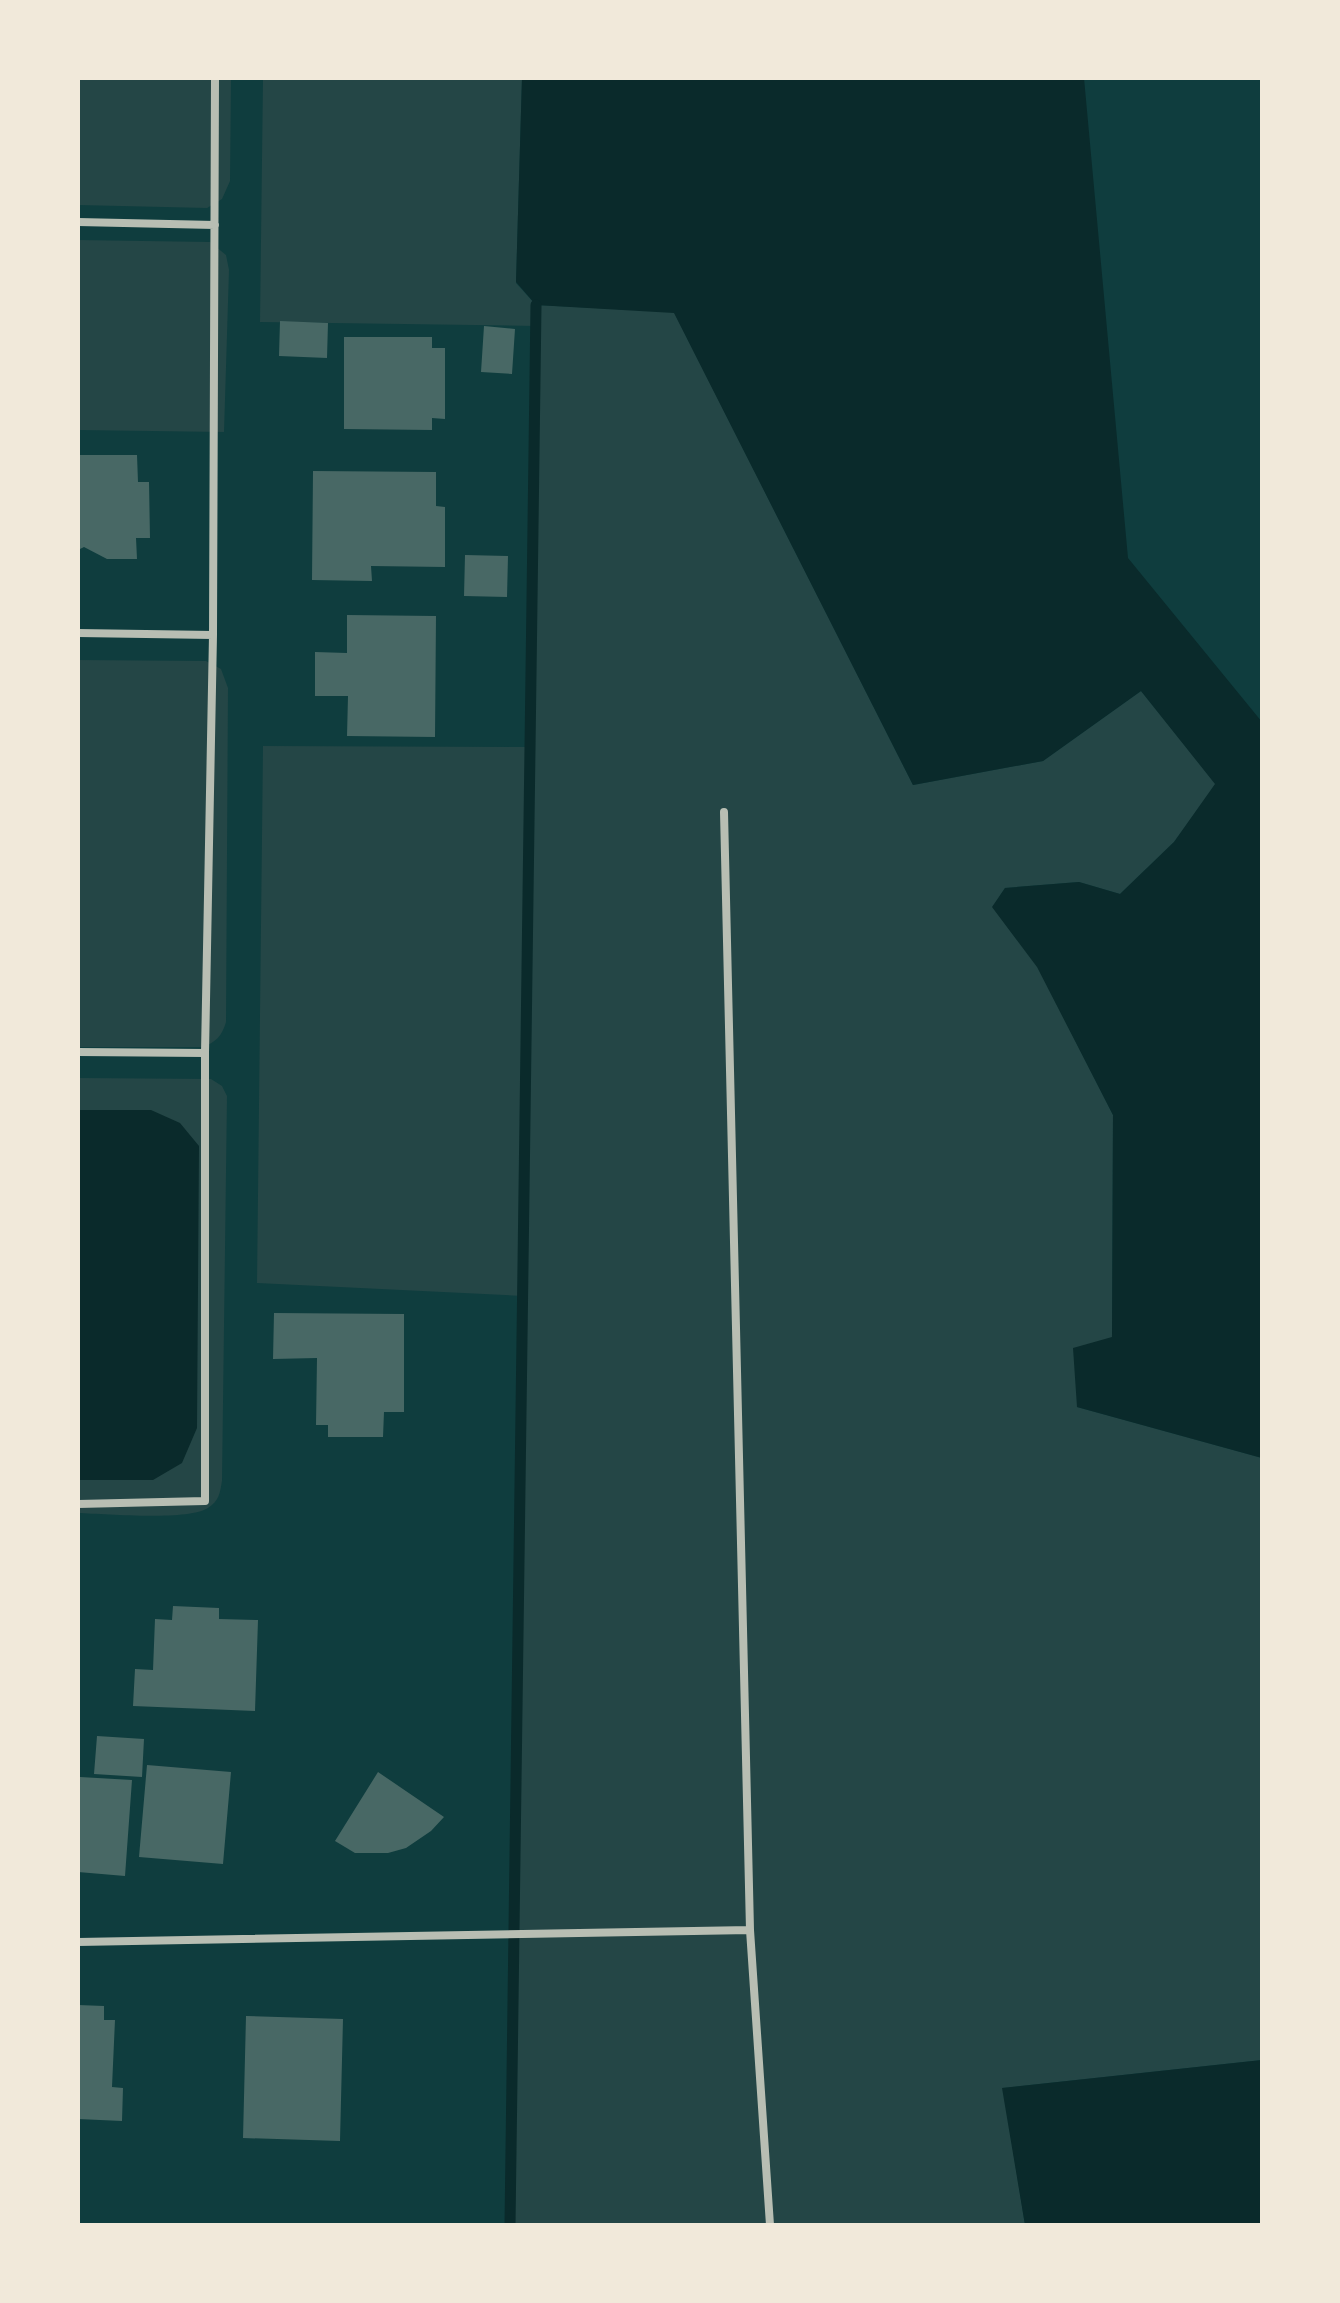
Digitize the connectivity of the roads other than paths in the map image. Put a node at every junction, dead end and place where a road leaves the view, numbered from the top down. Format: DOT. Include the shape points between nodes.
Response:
graph roads {
  1 [pos="215,78"];
  2 [pos="78,222"];
  3 [pos="215,225"];
  4 [pos="78,633"];
  5 [pos="213,635"];
  6 [pos="724,812"];
  7 [pos="78,1052"];
  8 [pos="205,1053"];
  9 [pos="78,1504"];
  10 [pos="750,1930"];
  11 [pos="78,1942"];
  12 [pos="770,2225"];
  1 -- 3 [label="street"];
  2 -- 3 [label="street"];
  3 -- 5 [label="street"];
  4 -- 5 [label="street"];
  5 -- 8 [label="street"];
  6 -- 10 [label="street"];
  7 -- 8 [label="street"];
  8 -- 9 [label="street" via="205,1501"];
  10 -- 11 [label="street"];
  10 -- 12 [label="street"];
}
